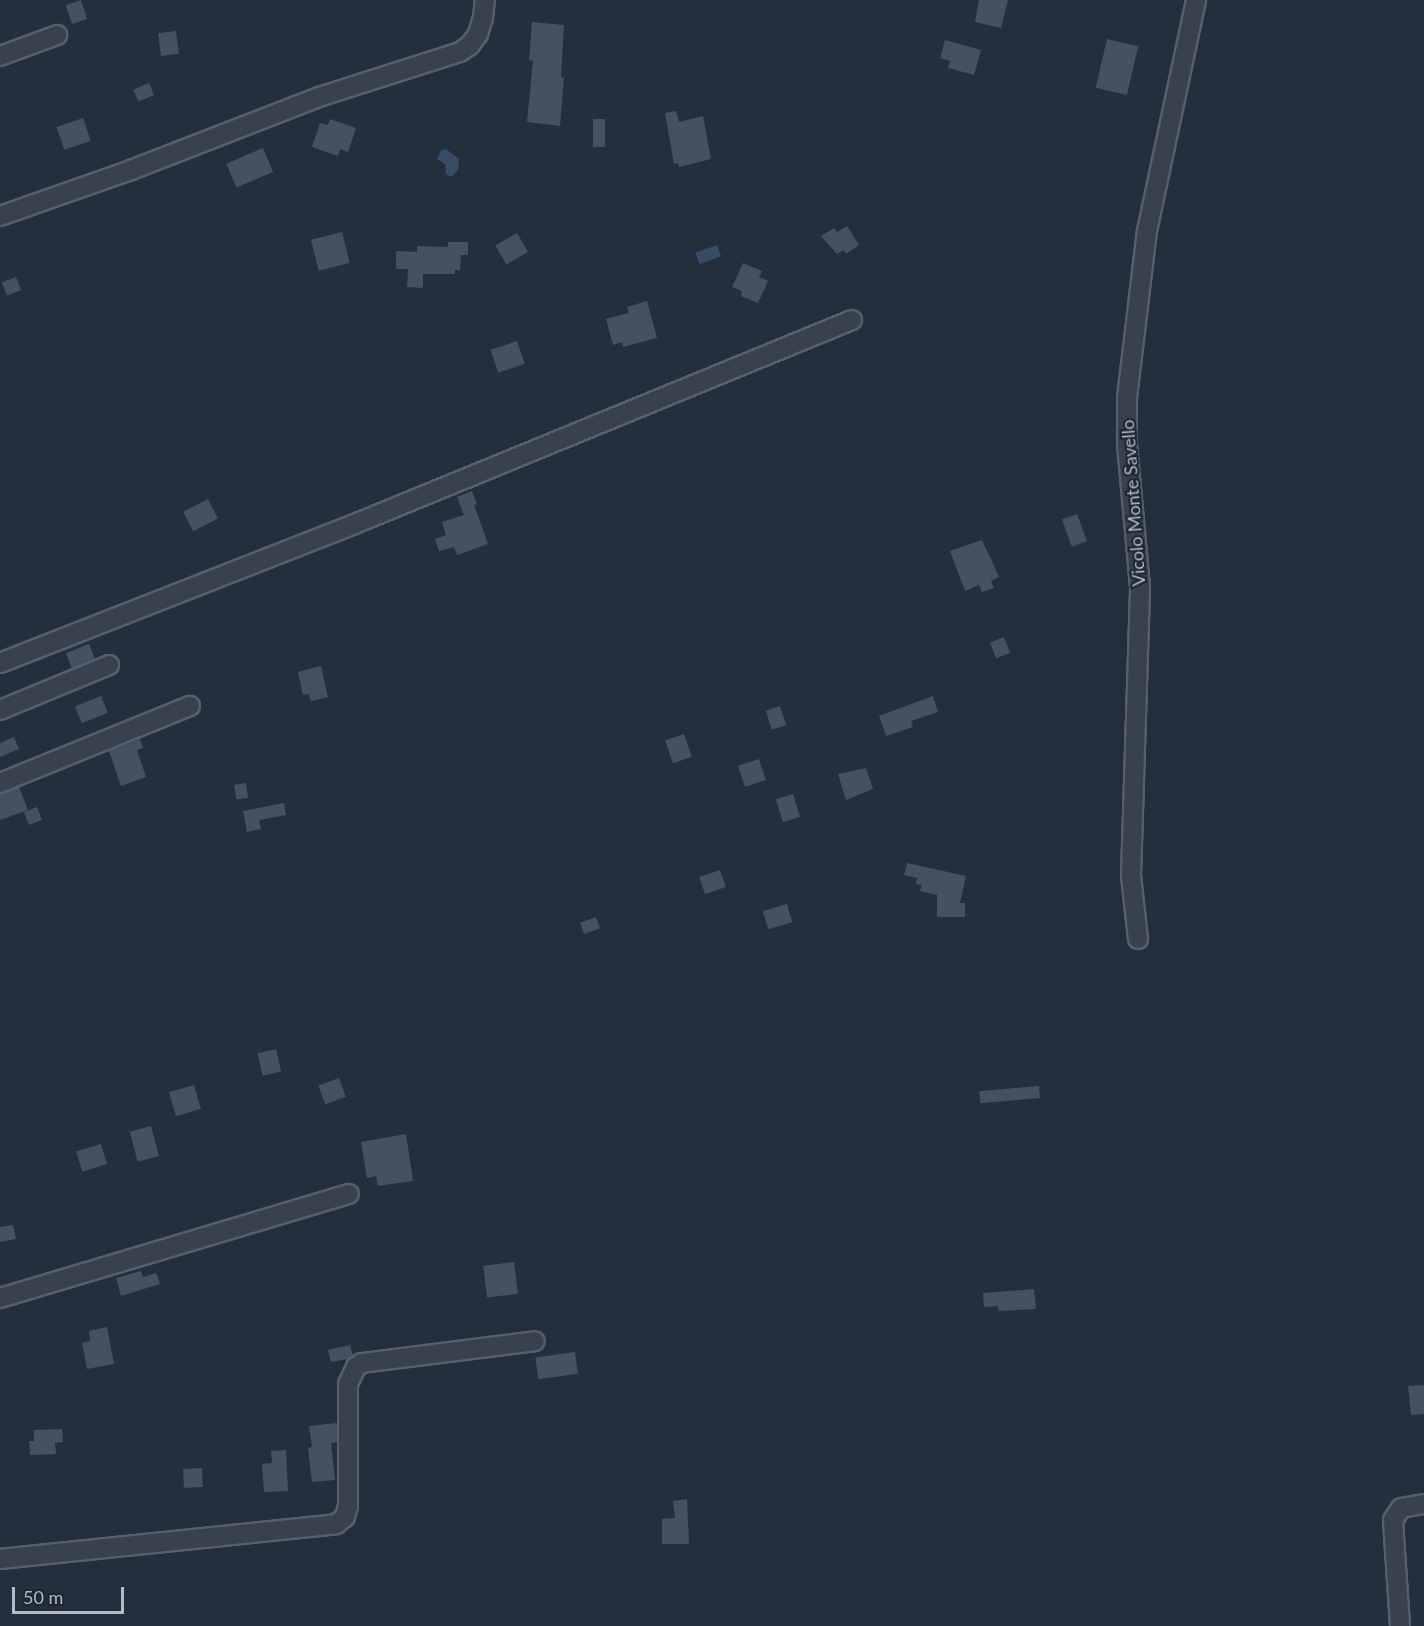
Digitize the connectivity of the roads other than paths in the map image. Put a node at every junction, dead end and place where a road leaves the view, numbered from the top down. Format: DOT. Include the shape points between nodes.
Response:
graph roads {
  1 [pos="484,0"];
  2 [pos="1196,0"];
  3 [pos="57,35"];
  4 [pos="0,56"];
  5 [pos="0,216"];
  6 [pos="852,320"];
  7 [pos="0,663"];
  8 [pos="109,665"];
  9 [pos="190,706"];
  10 [pos="0,710"];
  11 [pos="0,783"];
  12 [pos="1138,939"];
  13 [pos="349,1194"];
  14 [pos="0,1298"];
  15 [pos="536,1341"];
  16 [pos="1424,1504"];
  17 [pos="0,1559"];
  18 [pos="1400,1626"];
  1 -- 5 [label="street" via="478,34 460,52 319,97"];
  2 -- 12 [label="street, Vicolo Monte Savello" via="1147,231 1127,405 1140,587 1131,876"];
  3 -- 4 [label="street"];
  6 -- 7 [label="street" via="357,523"];
  8 -- 10 [label="street"];
  9 -- 11 [label="street"];
  13 -- 14 [label="street"];
  15 -- 17 [label="street" via="362,1363 356,1367 348,1384 348,1506 345,1516 336,1524"];
  16 -- 18 [label="street" via="1401,1508 1393,1520"];
}
